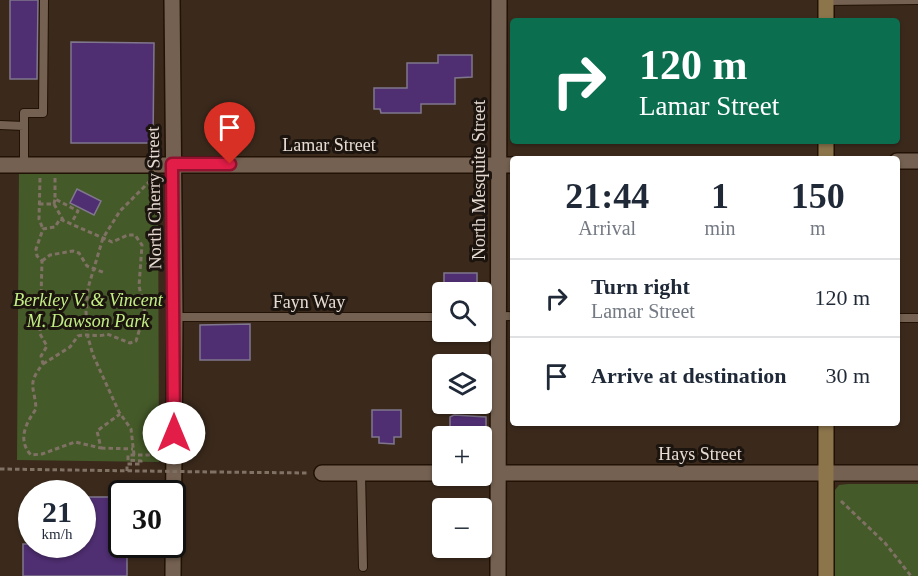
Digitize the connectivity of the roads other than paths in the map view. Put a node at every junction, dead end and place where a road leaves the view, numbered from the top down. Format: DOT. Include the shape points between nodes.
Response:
graph roads {
  1 [pos="44,0"];
  2 [pos="172,0"];
  3 [pos="499,0"];
  4 [pos="826,0"];
  5 [pos="918,0"];
  6 [pos="826,18"];
  7 [pos="0,125"];
  8 [pos="24,126"];
  9 [pos="900,161"];
  10 [pos="918,161"];
  11 [pos="172,164"];
  12 [pos="0,165"];
  13 [pos="24,165"];
  14 [pos="506,165"];
  15 [pos="505,316"];
  16 [pos="175,317"];
  17 [pos="432,317"];
  18 [pos="900,318"];
  19 [pos="918,318"];
  20 [pos="826,426"];
  21 [pos="322,473"];
  22 [pos="361,473"];
  23 [pos="432,473"];
  24 [pos="492,473"];
  25 [pos="499,473"];
  26 [pos="826,473"];
  27 [pos="918,473"];
  28 [pos="363,567"];
  29 [pos="173,576"];
  30 [pos="498,576"];
  31 [pos="826,576"];
  1 -- 8 [label="lane" via="43,113 24,113"];
  2 -- 11 [label="street, North Cherry Street"];
  3 -- 14 [label="street, North Mesquite Street"];
  4 -- 5 [label="lane"];
  4 -- 6 [label="main road"];
  7 -- 8 [label="lane"];
  8 -- 13 [label="lane"];
  9 -- 10 [label="street"];
  11 -- 13 [label="street, Lamar Street"];
  11 -- 14 [label="street, Lamar Street"];
  11 -- 16 [label="street, North Cherry Street"];
  12 -- 13 [label="street, Lamar Street"];
  14 -- 15 [label="street, North Mesquite Street"];
  15 -- 25 [label="street, North Mesquite Street"];
  16 -- 17 [label="lane, Fayn Way"];
  16 -- 29 [label="street, North Cherry Street"];
  18 -- 19 [label="lane"];
  20 -- 26 [label="main road"];
  21 -- 22 [label="street"];
  22 -- 23 [label="street"];
  22 -- 28 [label="lane"];
  24 -- 25 [label="street, Hays Street"];
  25 -- 26 [label="street, Hays Street"];
  25 -- 30 [label="street, North Mesquite Street"];
  26 -- 27 [label="street, Hays Street"];
  26 -- 31 [label="main road"];
}
